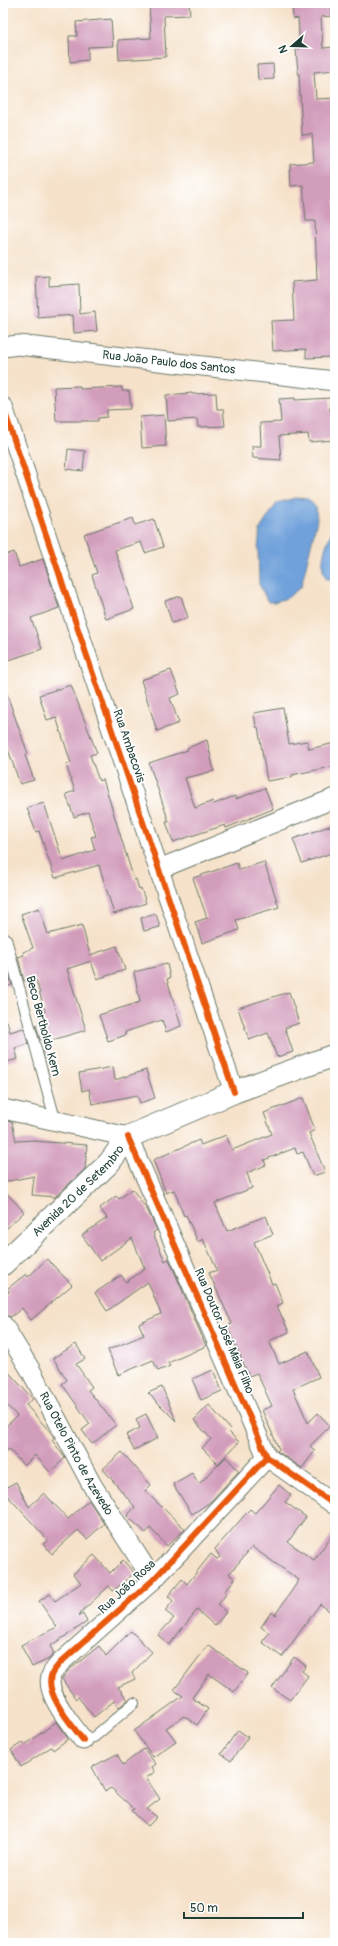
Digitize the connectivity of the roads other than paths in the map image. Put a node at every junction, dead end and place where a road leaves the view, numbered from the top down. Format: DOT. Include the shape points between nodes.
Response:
graph roads {
  1 [pos="3,347"];
  2 [pos="335,381"];
  3 [pos="3,407"];
  4 [pos="335,798"];
  5 [pos="159,869"];
  6 [pos="6,939"];
  7 [pos="335,1054"];
  8 [pos="234,1092"];
  9 [pos="3,1109"];
  10 [pos="55,1119"];
  11 [pos="128,1137"];
  12 [pos="3,1264"];
  13 [pos="3,1325"];
  14 [pos="267,1457"];
  15 [pos="335,1505"];
  16 [pos="153,1580"];
  17 [pos="134,1703"];
  18 [pos="83,1740"];
  1 -- 2 [label="street, Rua João Paulo dos Santos" via="18,345"];
  3 -- 5 [label="street, Rua Ambacovis"];
  4 -- 5 [label="street"];
  5 -- 8 [label="street, Rua Ambacovis"];
  6 -- 10 [label="lane, Beco Bertholdo Kern"];
  7 -- 8 [label="street, Avenida 20 de Setembro"];
  8 -- 11 [label="street, Avenida 20 de Setembro"];
  9 -- 10 [label="street"];
  10 -- 11 [label="street"];
  11 -- 12 [label="street, Avenida 20 de Setembro" via="109,1163"];
  11 -- 14 [label="street, Rua Doutor José Maia Filho"];
  13 -- 16 [label="street, Rua Otelo Pinto de Azevedo" via="92,1485"];
  14 -- 15 [label="street"];
  14 -- 16 [label="street, Rua João Rosa"];
  16 -- 18 [label="street, Rua João Rosa" via="60,1663 51,1676 50,1687 56,1701"];
  17 -- 18 [label="lane" via="94,1737"];
}
